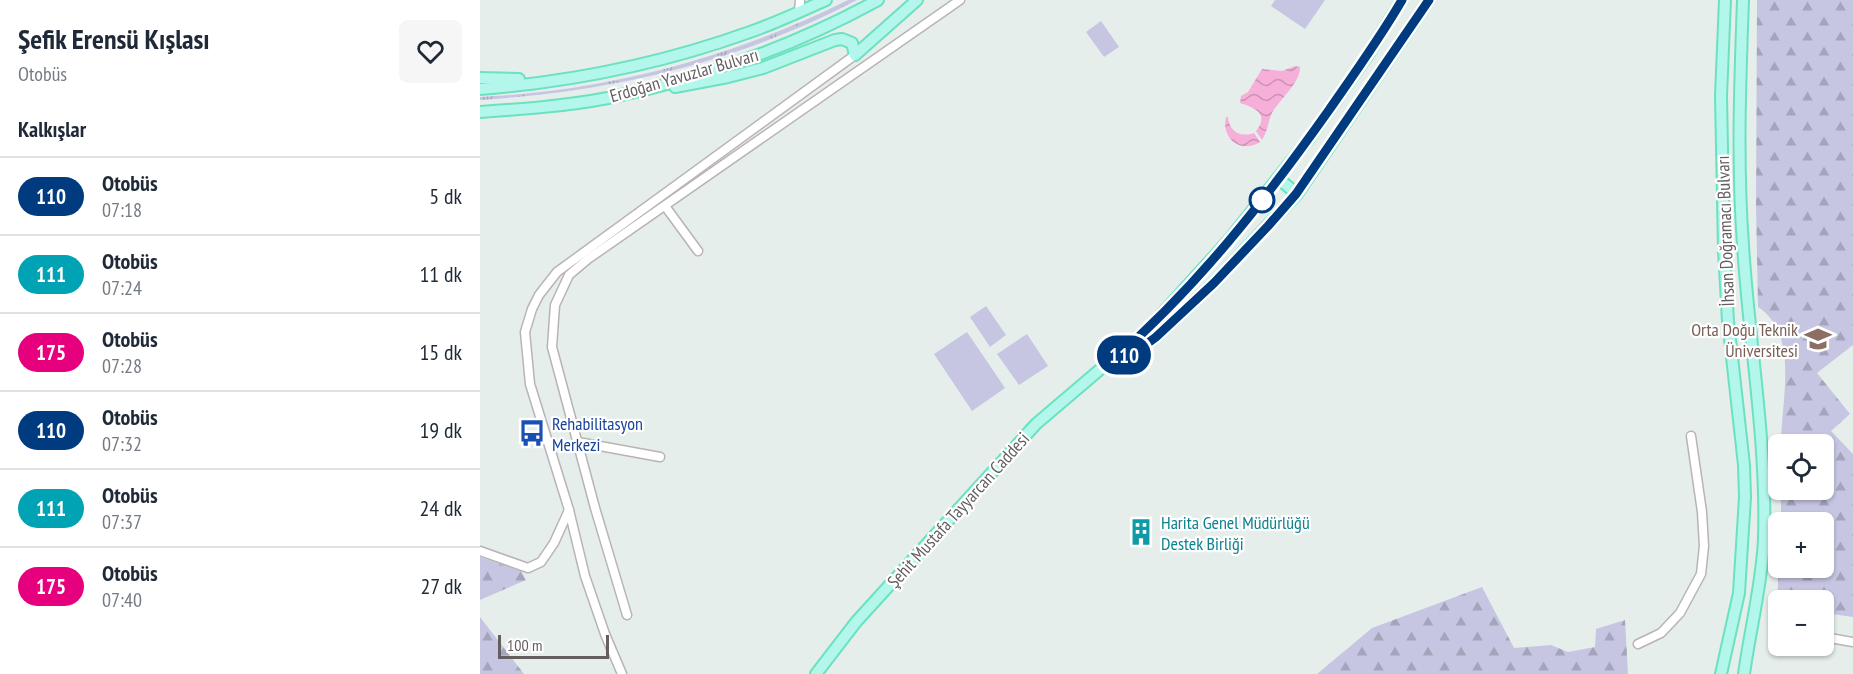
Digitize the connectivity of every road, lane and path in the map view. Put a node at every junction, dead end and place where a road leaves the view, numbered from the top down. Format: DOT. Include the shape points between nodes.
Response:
graph roads {
  1 [pos="826,0"];
  2 [pos="878,0"];
  3 [pos="916,0"];
  4 [pos="960,0"];
  5 [pos="1402,0"];
  6 [pos="1429,0"];
  7 [pos="1725,0"];
  8 [pos="1743,0"];
  9 [pos="805,5"];
  10 [pos="855,55"];
  11 [pos="480,78"];
  12 [pos="540,81"];
  13 [pos="480,89"];
  14 [pos="607,98"];
  15 [pos="480,112"];
  16 [pos="1279,179"];
  17 [pos="1296,194"];
  18 [pos="665,206"];
  19 [pos="698,251"];
  20 [pos="1114,359"];
  21 [pos="1691,436"];
  22 [pos="578,442"];
  23 [pos="660,457"];
  24 [pos="568,510"];
  25 [pos="480,551"];
  26 [pos="627,615"];
  27 [pos="1834,639"];
  28 [pos="1853,642"];
  29 [pos="1638,644"];
  30 [pos="622,674"];
  31 [pos="816,674"];
  32 [pos="1721,674"];
  33 [pos="1744,674"];
  1 -- 9 [label="main road, Erdoğan Yavuzlar Bulvarı"];
  2 -- 14 [label="main road, Erdoğan Yavuzlar Bulvarı" via="762,54"];
  3 -- 10 [label="main road"];
  4 -- 18 [label="street"];
  5 -- 16 [label="main road, Şehit Mustafa Tayyarcan Caddesi"];
  6 -- 17 [label="main road, Şehit Mustafa Tayyarcan Caddesi"];
  7 -- 32 [label="main road, İhsan Doğramacı Bulvarı" via="1721,96 1724,250 1745,497 1739,593"];
  8 -- 33 [label="main road, İhsan Doğramacı Bulvarı" via="1740,182 1764,515 1764,543"];
  9 -- 12 [label="main road, Erdoğan Yavuzlar Bulvarı" via="748,33 694,50"];
  10 -- 14 [label="main road" via="852,43 835,40 775,64 728,77"];
  10 -- 24 [label="street" via="557,272 539,295 525,332 530,384"];
  11 -- 12 [label="main road"];
  12 -- 13 [label="main road, Erdoğan Yavuzlar Bulvarı"];
  14 -- 15 [label="main road, Erdoğan Yavuzlar Bulvarı"];
  16 -- 17 [label="main road"];
  16 -- 20 [label="main road, Şehit Mustafa Tayyarcan Caddesi" via="1185,291"];
  17 -- 20 [label="main road, Şehit Mustafa Tayyarcan Caddesi" via="1214,283 1156,337"];
  18 -- 19 [label="street"];
  18 -- 22 [label="street" via="569,275 555,305 552,347"];
  20 -- 31 [label="main road, Şehit Mustafa Tayyarcan Caddesi" via="1036,424 856,622"];
  21 -- 29 [label="street" via="1702,512 1701,574 1680,613 1661,633"];
  22 -- 23 [label="street"];
  22 -- 26 [label="street"];
  24 -- 25 [label="street" via="541,562 528,568"];
  24 -- 30 [label="street" via="585,576"];
  27 -- 28 [label="street"];
}
